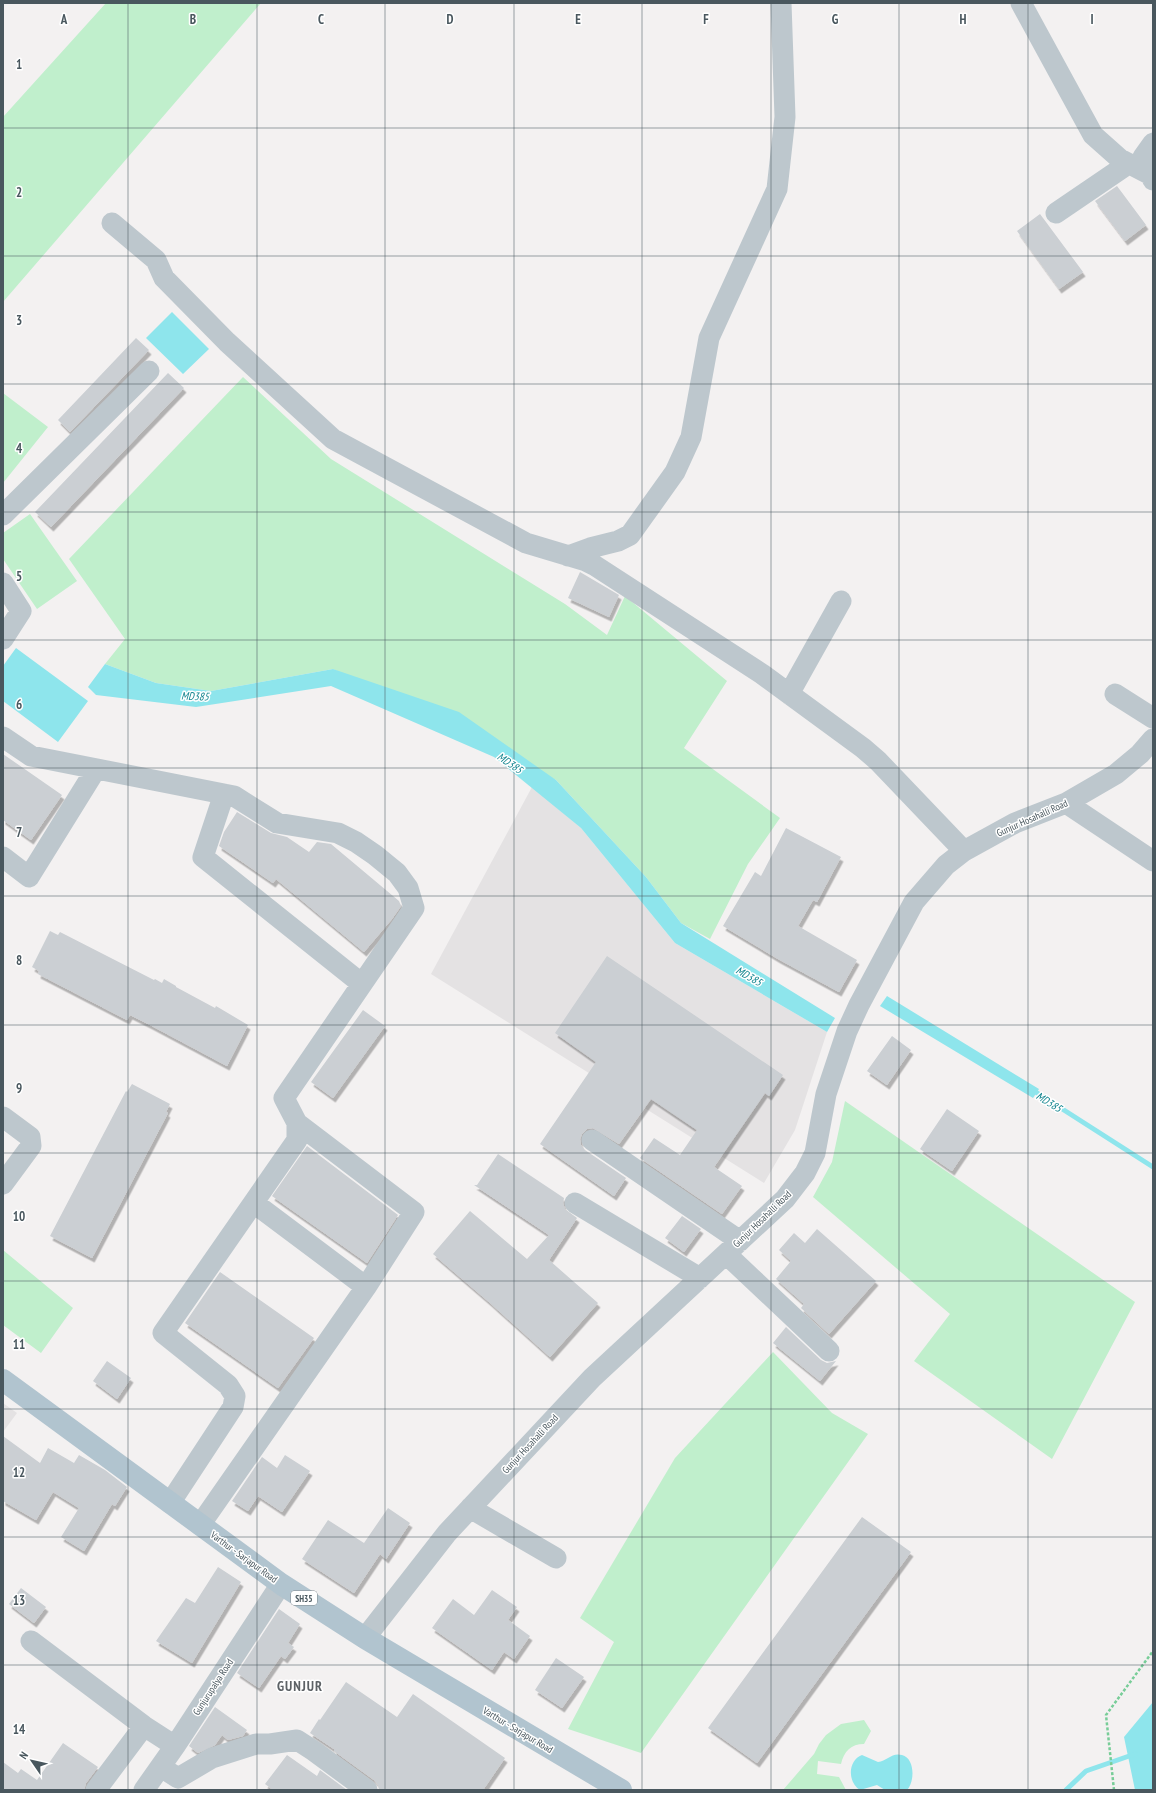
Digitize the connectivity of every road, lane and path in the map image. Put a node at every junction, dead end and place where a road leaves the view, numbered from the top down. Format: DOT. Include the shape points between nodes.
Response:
graph roads {
  1 [pos="781,3"];
  2 [pos="1021,3"];
  3 [pos="1153,143"];
  4 [pos="1128,164"];
  5 [pos="1151,177"];
  6 [pos="1056,213"];
  7 [pos="112,223"];
  8 [pos="149,371"];
  9 [pos="3,515"];
  10 [pos="568,556"];
  11 [pos="3,583"];
  12 [pos="841,601"];
  13 [pos="3,639"];
  14 [pos="789,694"];
  15 [pos="1115,694"];
  16 [pos="1153,718"];
  17 [pos="3,737"];
  18 [pos="1152,743"];
  19 [pos="96,769"];
  20 [pos="224,794"];
  21 [pos="1066,803"];
  22 [pos="964,852"];
  23 [pos="3,857"];
  24 [pos="1153,861"];
  25 [pos="362,984"];
  26 [pos="3,1117"];
  27 [pos="297,1123"];
  28 [pos="592,1140"];
  29 [pos="3,1184"];
  30 [pos="254,1203"];
  31 [pos="575,1203"];
  32 [pos="733,1247"];
  33 [pos="700,1278"];
  34 [pos="366,1287"];
  35 [pos="830,1351"];
  36 [pos="3,1380"];
  37 [pos="170,1503"];
  38 [pos="470,1508"];
  39 [pos="200,1525"];
  40 [pos="556,1558"];
  41 [pos="281,1584"];
  42 [pos="365,1638"];
  43 [pos="31,1641"];
  44 [pos="1153,1651"];
  45 [pos="144,1726"];
  46 [pos="175,1746"];
  47 [pos="174,1778"];
  48 [pos="96,1790"];
  49 [pos="144,1790"];
  50 [pos="367,1790"];
  51 [pos="621,1790"];
  52 [pos="1114,1790"];
  1 -- 10 [label="street" via="785,118 777,190 709,338 691,437 675,472 630,535"];
  2 -- 4 [label="street" via="1093,135"];
  3 -- 5 [label="street" via="1143,157"];
  4 -- 5 [label="street"];
  4 -- 6 [label="street"];
  7 -- 10 [label="street" via="156,260 164,278 332,439 526,543"];
  8 -- 9 [label="street"];
  10 -- 14 [label="street" via="594,564"];
  11 -- 13 [label="street" via="21,611"];
  12 -- 14 [label="street"];
  14 -- 22 [label="street" via="878,761"];
  15 -- 16 [label="street"];
  17 -- 19 [label="street" via="31,756"];
  18 -- 21 [label="street, Gunjur Hosahalli Road" via="1116,774"];
  19 -- 20 [label="street"];
  19 -- 23 [label="street" via="29,877"];
  20 -- 25 [label="street" via="203,857"];
  20 -- 25 [label="street" via="234,796 277,823 338,833 375,854 405,883 414,908"];
  21 -- 22 [label="street, Gunjur Hosahalli Road" via="1015,823"];
  21 -- 24 [label="street"];
  22 -- 32 [label="street, Gunjur Hosahalli Road" via="946,865 914,902 858,1005 846,1031 826,1094 815,1153 805,1173 785,1199"];
  25 -- 27 [label="street" via="284,1098"];
  26 -- 29 [label="street" via="30,1137 31,1146"];
  27 -- 30 [label="street" via="297,1140"];
  27 -- 34 [label="street" via="414,1212"];
  28 -- 32 [label="street"];
  30 -- 34 [label="street"];
  30 -- 37 [label="street" via="163,1333 228,1385 235,1396 233,1407"];
  31 -- 33 [label="street"];
  32 -- 33 [label="street, Gunjur Hosahalli Road"];
  32 -- 35 [label="street"];
  33 -- 38 [label="street, Gunjur Hosahalli Road" via="592,1378"];
  34 -- 39 [label="street"];
  36 -- 37 [label="main road, Varthur - Sarjapur Road / SH35"];
  37 -- 39 [label="main road, Varthur - Sarjapur Road / SH35"];
  38 -- 40 [label="street"];
  38 -- 42 [label="street, Gunjur Hosahalli Road" via="447,1533"];
  39 -- 41 [label="main road, Varthur - Sarjapur Road / SH35"];
  41 -- 42 [label="main road, Varthur - Sarjapur Road / SH35"];
  41 -- 46 [label="street, Gunjurupalya Road"];
  42 -- 51 [label="main road, Varthur - Sarjapur Road / SH35"];
  43 -- 45 [label="street"];
  44 -- 52 [label="path" via="1106,1715"];
  45 -- 46 [label="street"];
  45 -- 48 [label="street"];
  46 -- 47 [label="street, Gunjurupalya Road"];
  47 -- 49 [label="street, Gunjurupalya Road"];
  47 -- 50 [label="street" via="212,1758 256,1744 296,1740"];
}
